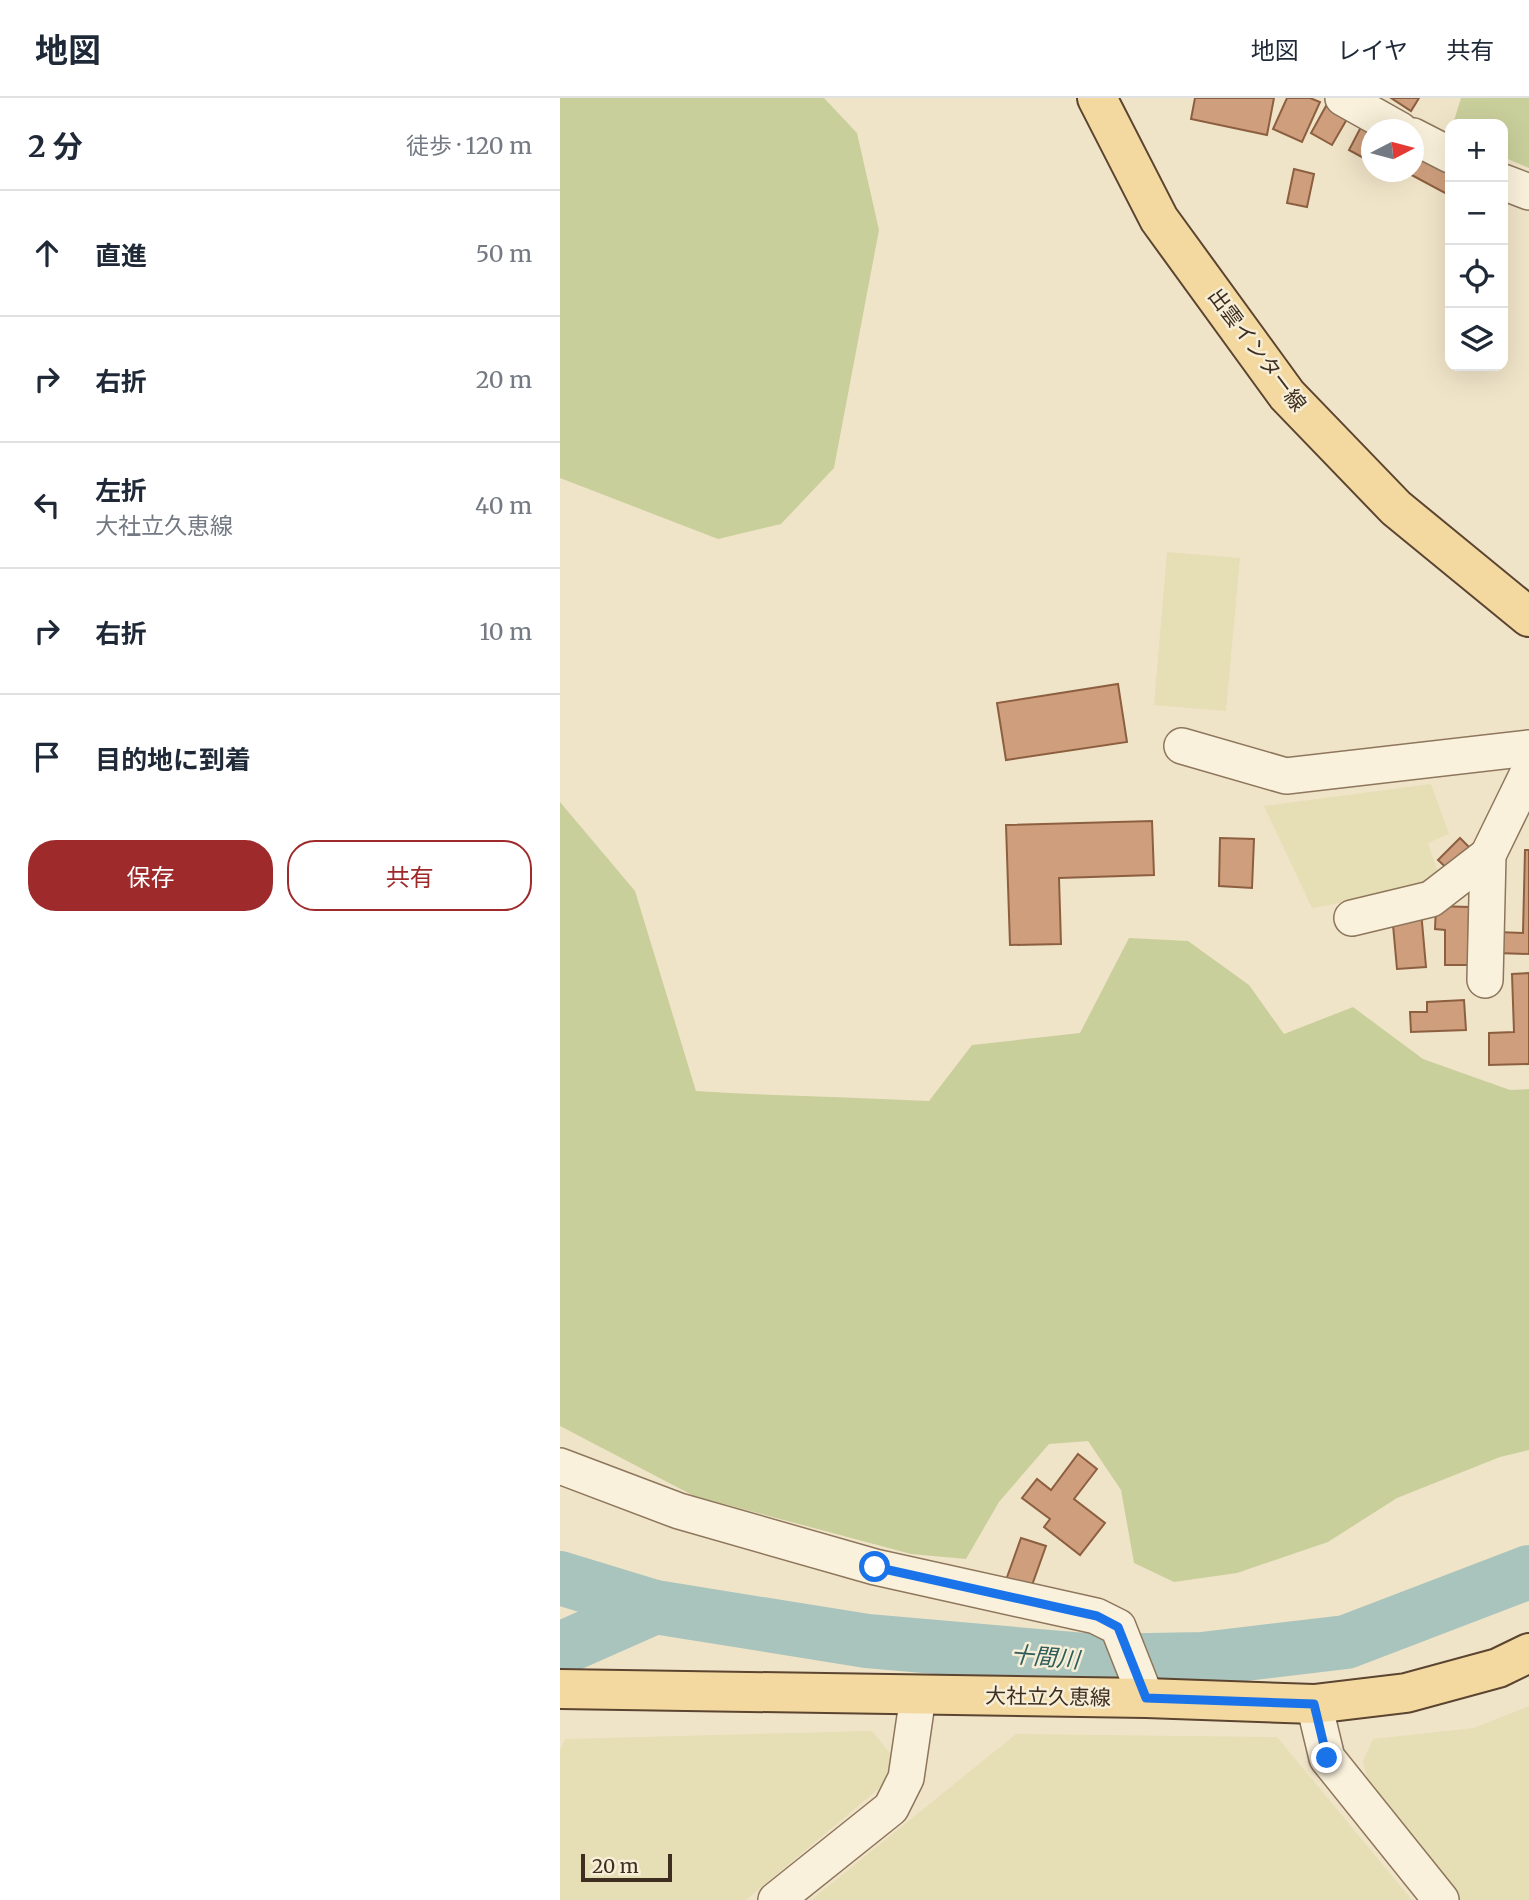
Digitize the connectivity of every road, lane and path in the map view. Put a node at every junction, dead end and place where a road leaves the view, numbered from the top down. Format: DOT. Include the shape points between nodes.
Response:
graph roads {
  1 [pos="1097,98"];
  2 [pos="1343,98"];
  3 [pos="1381,119"];
  4 [pos="1424,142"];
  5 [pos="1445,152"];
  6 [pos="1508,184"];
  7 [pos="1529,192"];
  8 [pos="1529,617"];
  9 [pos="1182,746"];
  10 [pos="1529,748"];
  11 [pos="1529,771"];
  12 [pos="1488,855"];
  13 [pos="1352,918"];
  14 [pos="1485,980"];
  15 [pos="560,1466"];
  16 [pos="1529,1653"];
  17 [pos="560,1689"];
  18 [pos="918,1696"];
  19 [pos="1146,1698"];
  20 [pos="1314,1704"];
  21 [pos="776,1900"];
  22 [pos="1441,1900"];
  1 -- 8 [label="main road, 出雲インター線" via="1159,219 1287,396 1396,508"];
  2 -- 3 [label="street"];
  4 -- 5 [label="street"];
  6 -- 7 [label="street"];
  9 -- 10 [label="street" via="1286,776"];
  11 -- 12 [label="street"];
  12 -- 13 [label="street" via="1431,899"];
  12 -- 14 [label="street"];
  15 -- 19 [label="street" via="679,1511 875,1567 1097,1616 1118,1627"];
  16 -- 20 [label="main road, 大社立久恵線" via="1498,1668 1406,1693"];
  17 -- 18 [label="main road, 大社立久恵線"];
  18 -- 19 [label="main road, 大社立久恵線"];
  18 -- 21 [label="street" via="906,1778 891,1808"];
  19 -- 20 [label="main road, 大社立久恵線"];
  20 -- 22 [label="street" via="1327,1758"];
}
